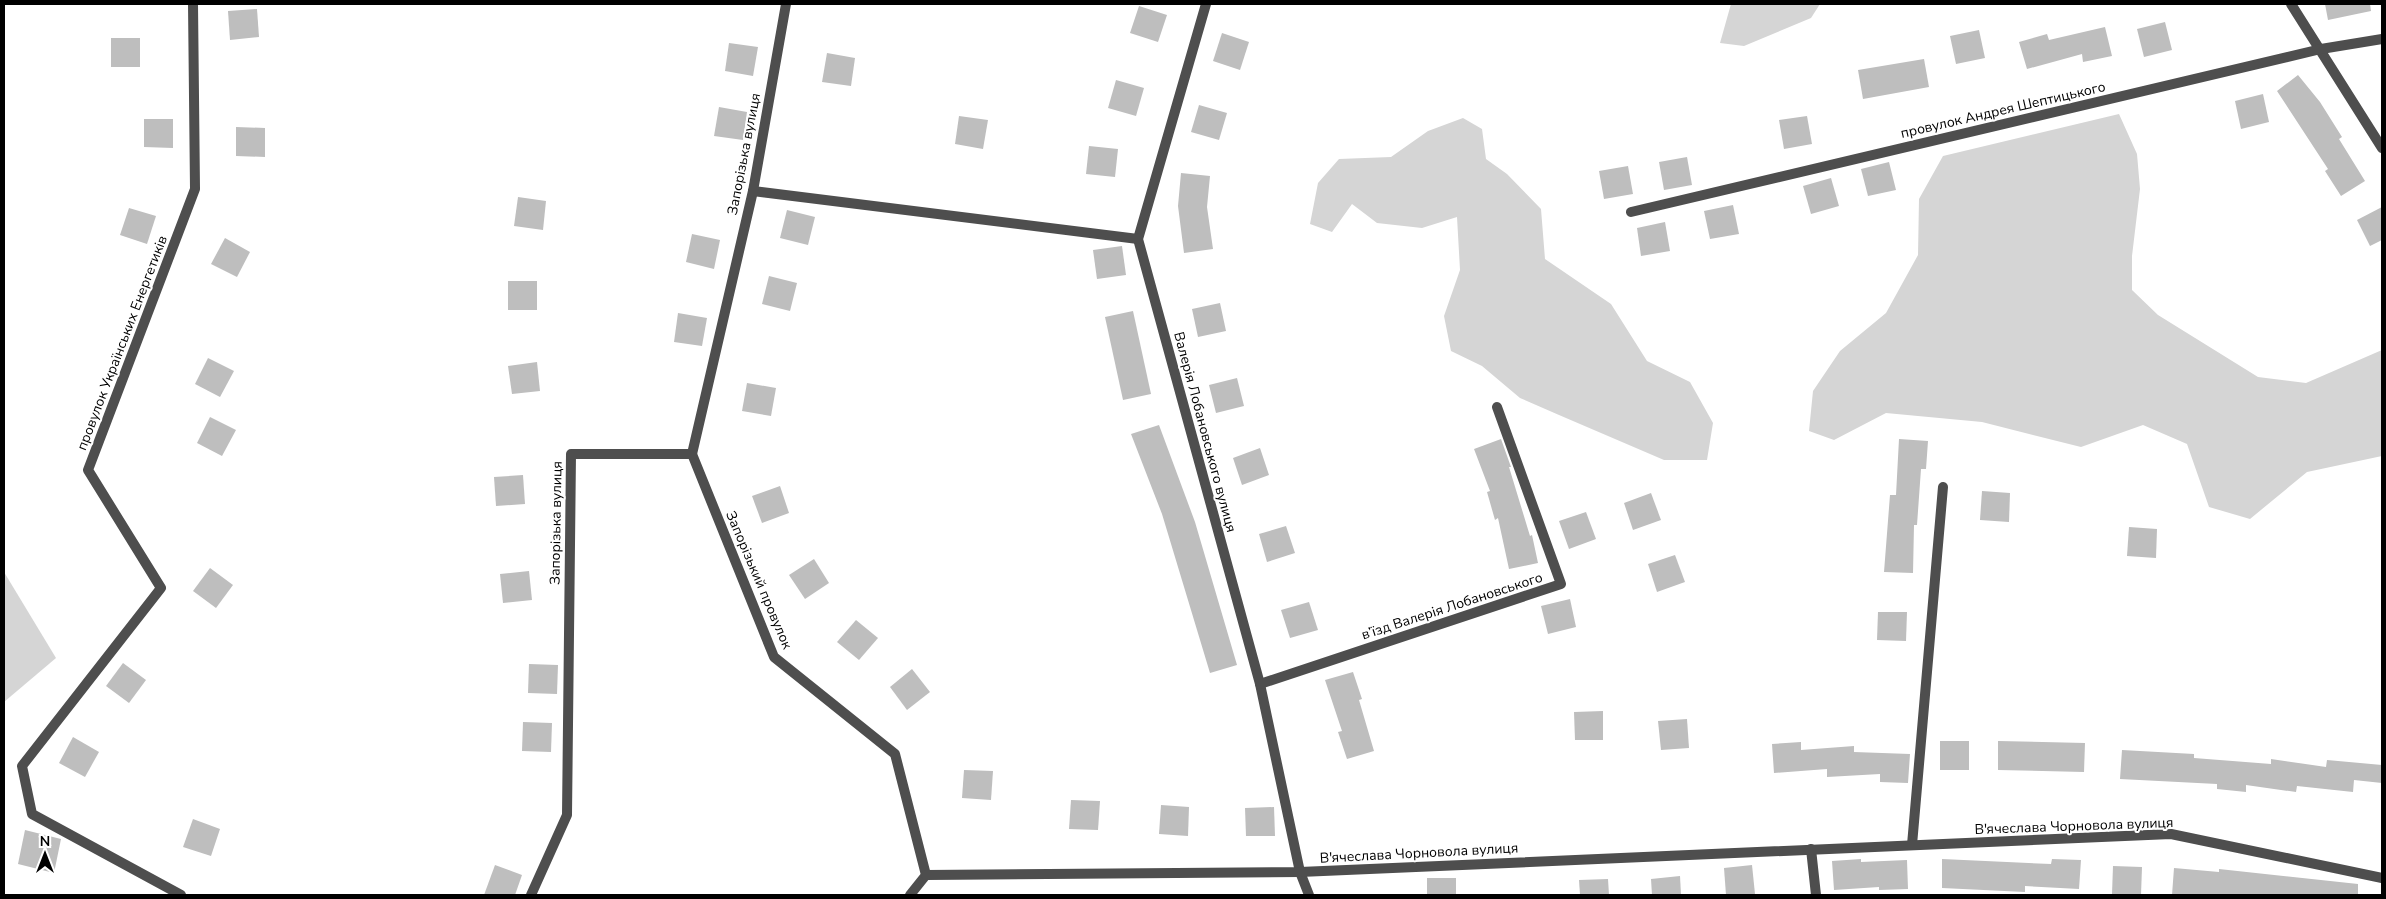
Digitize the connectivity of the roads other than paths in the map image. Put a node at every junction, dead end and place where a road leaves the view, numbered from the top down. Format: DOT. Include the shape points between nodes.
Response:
graph roads {
  1 [pos="193,4"];
  2 [pos="786,4"];
  3 [pos="1206,4"];
  4 [pos="2291,4"];
  5 [pos="2382,39"];
  6 [pos="2321,49"];
  7 [pos="2382,148"];
  8 [pos="753,191"];
  9 [pos="1631,212"];
  10 [pos="1138,239"];
  11 [pos="1497,407"];
  12 [pos="692,454"];
  13 [pos="1943,488"];
  14 [pos="1260,684"];
  15 [pos="1912,845"];
  16 [pos="1811,849"];
  17 [pos="1300,872"];
  18 [pos="926,875"];
  19 [pos="2382,878"];
  20 [pos="181,895"];
  21 [pos="531,895"];
  22 [pos="910,895"];
  23 [pos="1309,895"];
  24 [pos="1816,895"];
  1 -- 20 [label="street, провулок Українських Енергетиків" via="195,189 88,470 161,588 22,766 32,814"];
  2 -- 8 [label="street, Запорізька вулиця"];
  3 -- 10 [label="street"];
  4 -- 6 [label="street"];
  5 -- 6 [label="street, провулок Андрея Шептицького"];
  6 -- 7 [label="street"];
  6 -- 9 [label="street, провулок Андрея Шептицького"];
  8 -- 10 [label="street"];
  8 -- 12 [label="street, Запорізька вулиця"];
  10 -- 14 [label="street, Валерія Лобановського вулиця"];
  11 -- 14 [label="street, в’їзд Валерія Лобановського" via="1561,584"];
  12 -- 18 [label="street, Запорізький провулок" via="774,657 895,754"];
  12 -- 21 [label="street, Запорізька вулиця" via="571,454 567,815"];
  13 -- 15 [label="street"];
  14 -- 17 [label="street, Валерія Лобановського вулиця"];
  15 -- 16 [label="street, В'ячеслава Чорновола вулиця"];
  15 -- 19 [label="street, В'ячеслава Чорновола вулиця" via="2171,834"];
  16 -- 17 [label="street, В'ячеслава Чорновола вулиця"];
  16 -- 24 [label="street"];
  17 -- 18 [label="street, В'ячеслава Чорновола вулиця"];
  17 -- 23 [label="street, Валерія Лобановського вулиця"];
  18 -- 22 [label="street"];
}
